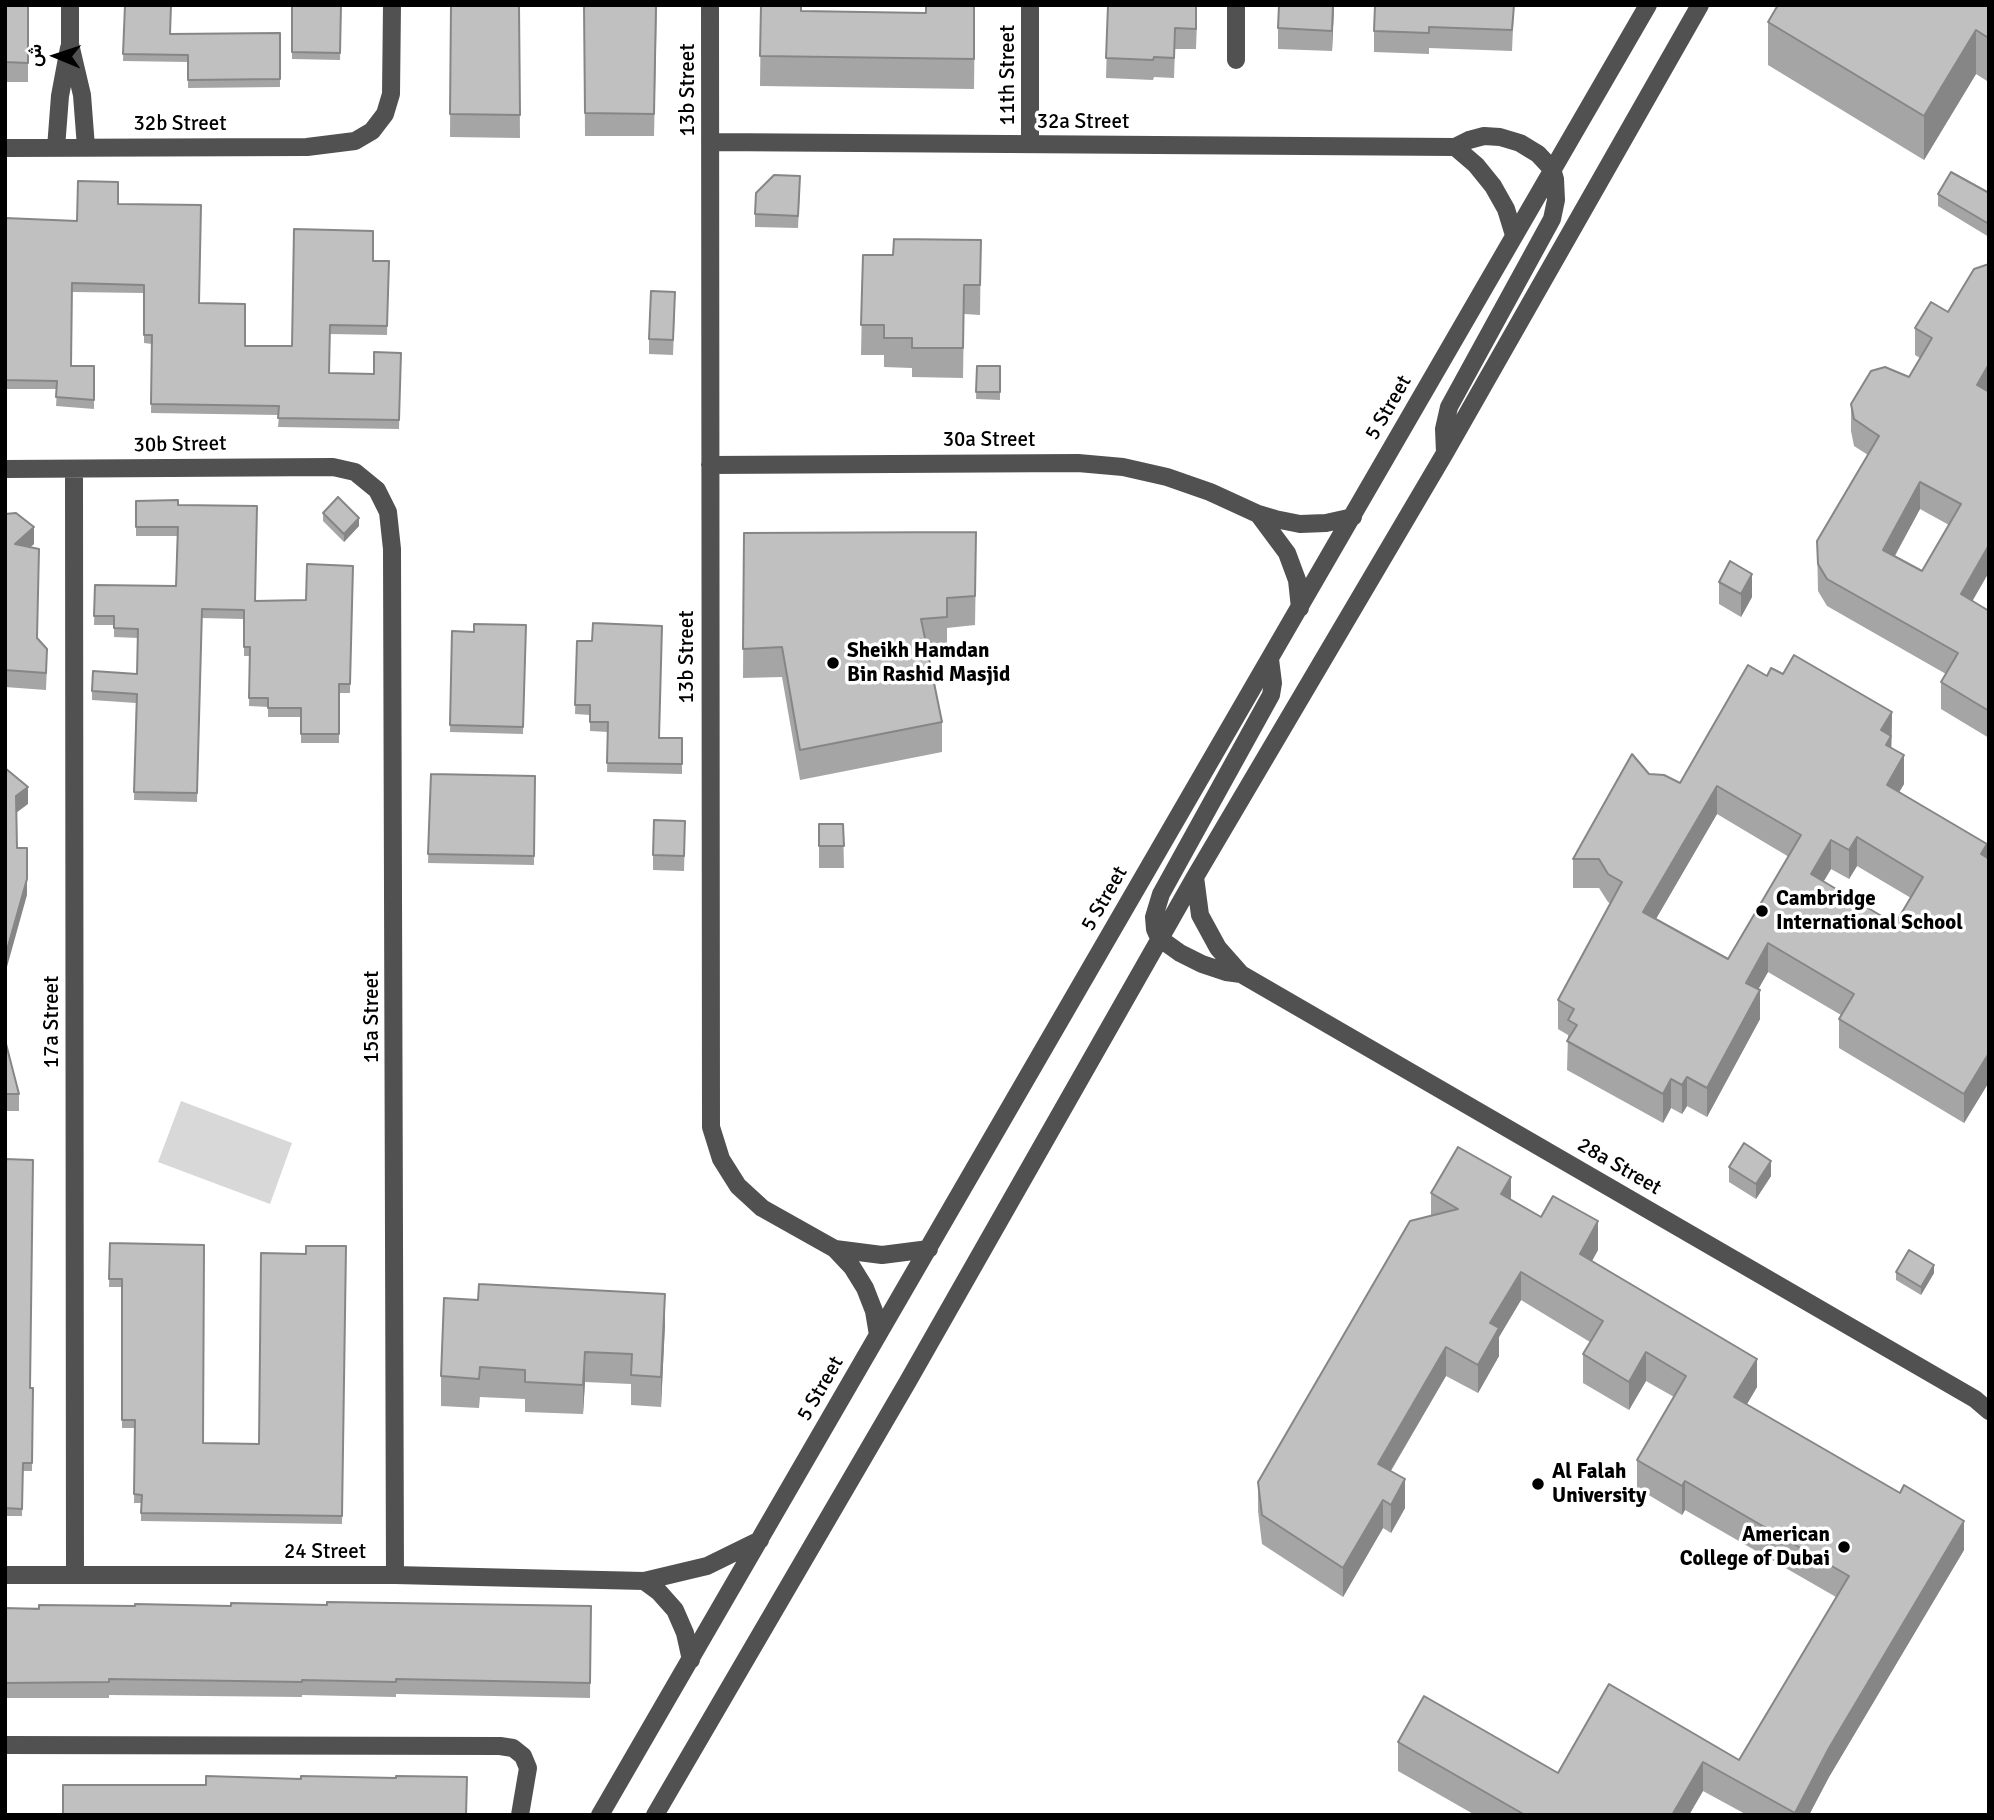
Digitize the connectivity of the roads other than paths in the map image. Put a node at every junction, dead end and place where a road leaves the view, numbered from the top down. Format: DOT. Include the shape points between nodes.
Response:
graph roads {
  1 [pos="70,5"];
  2 [pos="392,5"];
  3 [pos="710,5"];
  4 [pos="1030,5"];
  5 [pos="1236,5"];
  6 [pos="1648,5"];
  7 [pos="1700,5"];
  8 [pos="70,44"];
  9 [pos="1236,60"];
  10 [pos="710,142"];
  11 [pos="1030,144"];
  12 [pos="1455,147"];
  13 [pos="5,148"];
  14 [pos="55,148"];
  15 [pos="86,148"];
  16 [pos="1552,169"];
  17 [pos="1514,235"];
  18 [pos="1445,453"];
  19 [pos="710,465"];
  20 [pos="5,469"];
  21 [pos="74,469"];
  22 [pos="355,472"];
  23 [pos="1258,514"];
  24 [pos="1353,517"];
  25 [pos="1300,607"];
  26 [pos="1270,659"];
  27 [pos="1195,877"];
  28 [pos="1159,938"];
  29 [pos="1241,974"];
  30 [pos="835,1249"];
  31 [pos="929,1249"];
  32 [pos="878,1335"];
  33 [pos="1982,1401"];
  34 [pos="1989,1411"];
  35 [pos="760,1539"];
  36 [pos="5,1575"];
  37 [pos="75,1575"];
  38 [pos="395,1575"];
  39 [pos="644,1581"];
  40 [pos="691,1660"];
  41 [pos="5,1745"];
  42 [pos="520,1815"];
  43 [pos="600,1815"];
  44 [pos="655,1815"];
  1 -- 8 [label="street"];
  2 -- 15 [label="street, 32b Street" via="391,94 385,114 372,131 355,141 307,147"];
  3 -- 10 [label="street, 13b Street"];
  4 -- 11 [label="street, 11th Street"];
  5 -- 9 [label="street"];
  6 -- 16 [label="street, 5 Street"];
  7 -- 18 [label="street"];
  8 -- 14 [label="street"];
  8 -- 15 [label="street" via="82,95"];
  10 -- 11 [label="street, 32a Street"];
  10 -- 19 [label="street, 13b Street"];
  11 -- 12 [label="street, 32a Street"];
  12 -- 16 [label="street, 32a Street" via="1484,136 1500,137 1538,154"];
  12 -- 17 [label="street" via="1493,186"];
  13 -- 14 [label="street, 32b Street"];
  14 -- 15 [label="street, 32b Street"];
  16 -- 17 [label="street, 5 Street"];
  16 -- 18 [label="street" via="1556,200 1552,219 1450,407 1444,429"];
  17 -- 24 [label="street, 5 Street"];
  18 -- 27 [label="street"];
  19 -- 23 [label="street, 30a Street" via="1078,463 1123,467 1167,477"];
  19 -- 30 [label="street, 13b Street" via="711,1128 721,1159 738,1186 762,1208"];
  20 -- 21 [label="street, 30b Street"];
  21 -- 22 [label="street, 30b Street" via="333,467"];
  21 -- 37 [label="street, 17a Street"];
  22 -- 38 [label="street, 15a Street" via="377,490 388,512 392,549"];
  23 -- 24 [label="street, 30a Street" via="1300,524"];
  23 -- 25 [label="street, 30a Street" via="1287,553"];
  24 -- 25 [label="street, 5 Street"];
  25 -- 26 [label="street, 5 Street"];
  26 -- 28 [label="street" via="1273,683 1265,707 1156,905"];
  26 -- 31 [label="street, 5 Street"];
  27 -- 28 [label="street"];
  27 -- 29 [label="street, 28a Street" via="1200,915"];
  28 -- 29 [label="street, 28a Street" via="1202,964"];
  28 -- 44 [label="street"];
  29 -- 33 [label="street, 28a Street"];
  30 -- 31 [label="street, 13b Street" via="882,1255"];
  30 -- 32 [label="street, 13b Street" via="865,1288"];
  31 -- 32 [label="street, 5 Street"];
  32 -- 35 [label="street, 5 Street"];
  33 -- 34 [label="street, 28a Street"];
  35 -- 39 [label="street, 24 Street" via="707,1566"];
  35 -- 40 [label="street, 5 Street"];
  36 -- 37 [label="street, 24 Street"];
  37 -- 38 [label="street, 24 Street"];
  38 -- 39 [label="street, 24 Street"];
  39 -- 40 [label="street" via="675,1610"];
  40 -- 43 [label="street, 5 Street"];
  41 -- 42 [label="street" via="500,1746 513,1748 528,1768"];
}
